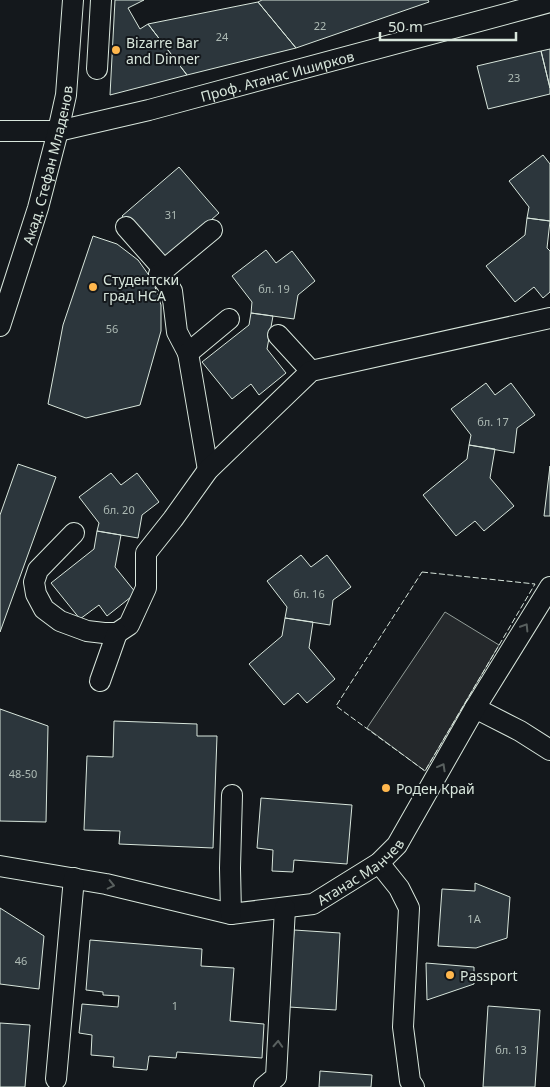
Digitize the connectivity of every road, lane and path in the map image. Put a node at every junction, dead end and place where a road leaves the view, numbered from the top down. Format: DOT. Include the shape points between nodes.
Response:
graph roads {
  1 [pos="73,0"];
  2 [pos="101,0"];
  3 [pos="550,2"];
  4 [pos="97,69"];
  5 [pos="58,131"];
  6 [pos="0,132"];
  7 [pos="126,227"];
  8 [pos="212,230"];
  9 [pos="164,270"];
  10 [pos="550,318"];
  11 [pos="229,320"];
  12 [pos="0,326"];
  13 [pos="278,335"];
  14 [pos="188,353"];
  15 [pos="312,371"];
  16 [pos="208,470"];
  17 [pos="74,533"];
  18 [pos="550,587"];
  19 [pos="117,632"];
  20 [pos="100,680"];
  21 [pos="476,708"];
  22 [pos="550,750"];
  23 [pos="232,795"];
  24 [pos="379,863"];
  25 [pos="0,866"];
  26 [pos="74,878"];
  27 [pos="285,908"];
  28 [pos="231,914"];
  29 [pos="56,1079"];
  30 [pos="264,1087"];
  31 [pos="414,1087"];
  1 -- 5 [label="street, Акад. Стефан Младенов" via="66,95"];
  2 -- 4 [label="street"];
  3 -- 5 [label="street, Проф. Атанас Иширков" via="148,110"];
  5 -- 6 [label="street, Проф. Атанас Иширков"];
  5 -- 12 [label="street, Акад. Стефан Младенов" via="38,208"];
  7 -- 9 [label="street"];
  8 -- 9 [label="street"];
  9 -- 14 [label="street" via="159,274 172,291 177,332"];
  10 -- 15 [label="street"];
  11 -- 14 [label="street"];
  13 -- 15 [label="street"];
  14 -- 16 [label="street"];
  15 -- 16 [label="street"];
  16 -- 19 [label="street" via="146,553 146,588 129,625"];
  17 -- 19 [label="street" via="38,570 34,582 36,594 44,609 60,621 87,631"];
  21 -- 18 [label="street, Атанас Манчев, one-way"];
  19 -- 20 [label="street"];
  21 -- 22 [label="street"];
  24 -- 21 [label="street, Атанас Манчев, one-way" via="397,845"];
  23 -- 28 [label="street"];
  24 -- 27 [label="street, Атанас Манчев" via="314,904"];
  24 -- 31 [label="street" via="410,908 403,1027 410,1081"];
  25 -- 26 [label="street, Атанас Манчев"];
  26 -- 28 [label="street, Атанас Манчев, one-way"];
  26 -- 29 [label="street"];
  27 -- 28 [label="street, Атанас Манчев"];
  30 -- 27 [label="street, one-way" via="276,1077"];
}
